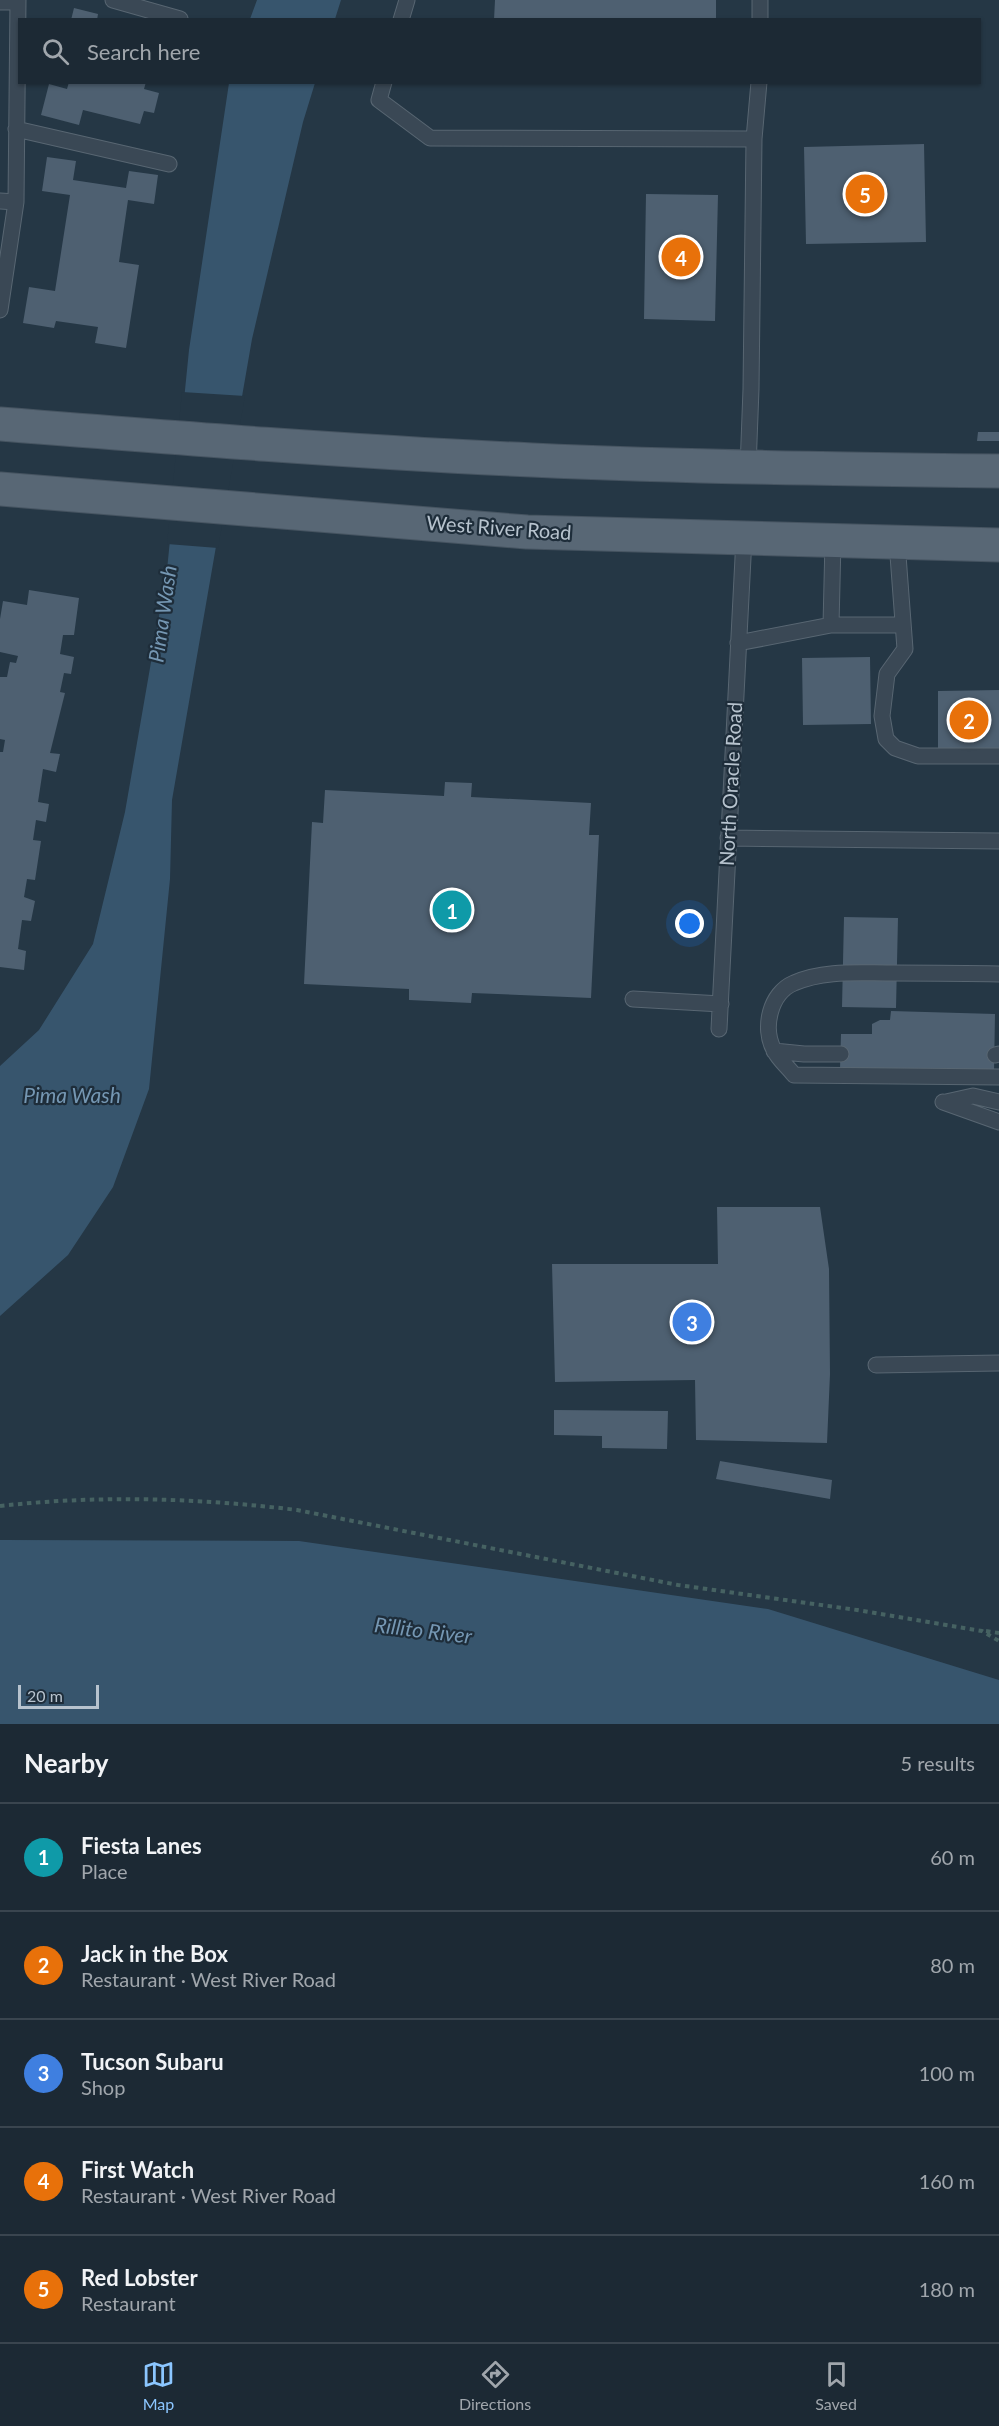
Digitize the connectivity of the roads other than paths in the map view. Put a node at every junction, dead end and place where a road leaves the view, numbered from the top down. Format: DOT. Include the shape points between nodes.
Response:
graph roads {
  1 [pos="113,0"];
  2 [pos="407,0"];
  3 [pos="760,0"];
  4 [pos="18,1"];
  5 [pos="0,2"];
  6 [pos="173,18"];
  7 [pos="402,18"];
  8 [pos="760,18"];
  9 [pos="383,84"];
  10 [pos="759,84"];
  11 [pos="16,129"];
  12 [pos="754,139"];
  13 [pos="169,164"];
  14 [pos="0,201"];
  15 [pos="16,202"];
  16 [pos="0,310"];
  17 [pos="0,424"];
  18 [pos="748,468"];
  19 [pos="999,471"];
  20 [pos="0,489"];
  21 [pos="744,538"];
  22 [pos="833,541"];
  23 [pos="897,542"];
  24 [pos="999,545"];
  25 [pos="831,626"];
  26 [pos="902,626"];
  27 [pos="738,643"];
  28 [pos="999,756"];
  29 [pos="728,838"];
  30 [pos="999,841"];
  31 [pos="999,974"];
  32 [pos="633,999"];
  33 [pos="721,1004"];
  34 [pos="719,1029"];
  35 [pos="774,1051"];
  36 [pos="841,1054"];
  37 [pos="999,1077"];
  38 [pos="999,1102"];
  39 [pos="999,1122"];
  40 [pos="999,1364"];
  41 [pos="876,1365"];
  1 -- 6 [label="lane"];
  2 -- 7 [label="lane"];
  3 -- 8 [label="lane"];
  4 -- 5 [label="lane"];
  4 -- 11 [label="lane"];
  9 -- 12 [label="lane" via="379,100 430,138"];
  10 -- 12 [label="lane"];
  11 -- 13 [label="lane"];
  11 -- 15 [label="lane"];
  12 -- 18 [label="lane"];
  14 -- 15 [label="lane"];
  15 -- 16 [label="lane"];
  17 -- 18 [label="main road" via="275,445"];
  18 -- 19 [label="main road"];
  20 -- 21 [label="main road, West River Road" via="527,532"];
  21 -- 22 [label="main road, West River Road"];
  21 -- 27 [label="lane, North Oracle Road"];
  22 -- 23 [label="main road, West River Road"];
  22 -- 25 [label="lane"];
  23 -- 24 [label="main road, West River Road"];
  23 -- 26 [label="lane"];
  25 -- 26 [label="lane"];
  25 -- 27 [label="lane"];
  26 -- 28 [label="lane" via="905,649 887,674 882,716 886,739 896,748 918,756"];
  27 -- 29 [label="lane, North Oracle Road"];
  29 -- 30 [label="lane"];
  29 -- 33 [label="lane, North Oracle Road"];
  31 -- 35 [label="lane" via="835,973 792,983 772,1005 769,1036"];
  32 -- 33 [label="lane"];
  33 -- 34 [label="lane, North Oracle Road"];
  35 -- 36 [label="lane"];
  35 -- 37 [label="lane" via="794,1075"];
  38 -- 39 [label="lane" via="973,1096 943,1102"];
  40 -- 41 [label="lane"];
}
